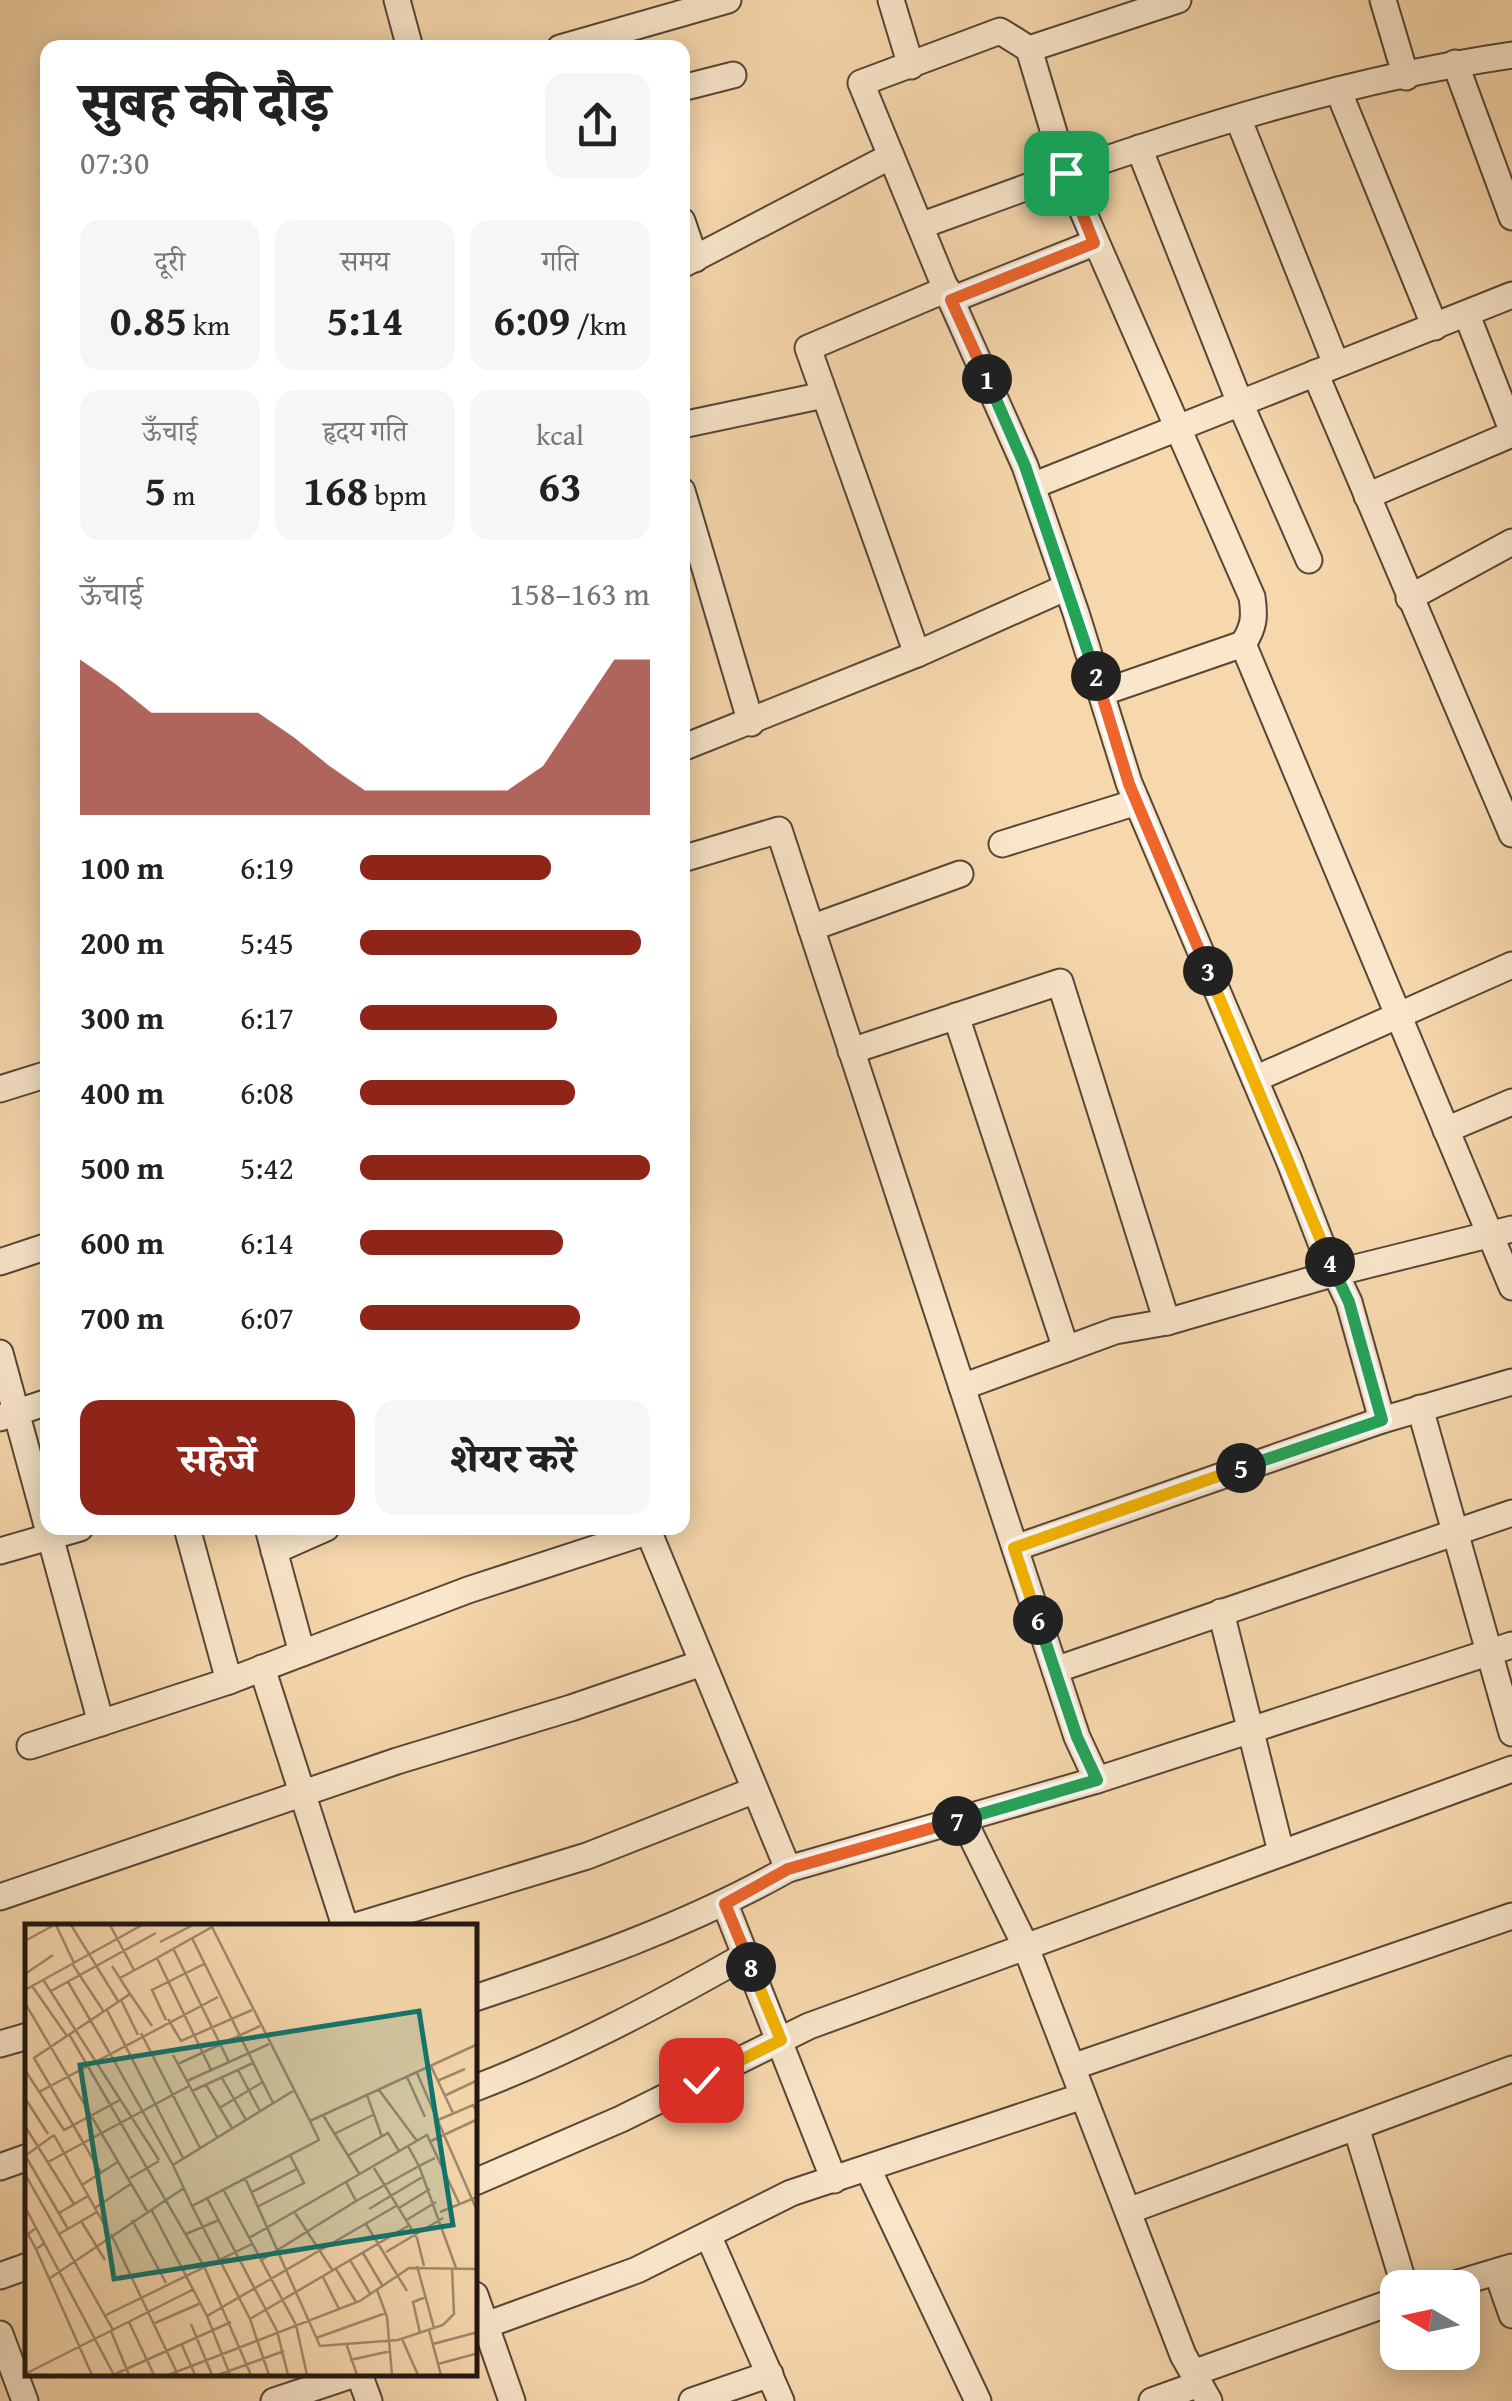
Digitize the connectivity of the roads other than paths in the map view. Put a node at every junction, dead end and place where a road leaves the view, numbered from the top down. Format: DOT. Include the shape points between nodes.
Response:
graph roads {
  1 [pos="396,0"];
  2 [pos="728,0"];
  3 [pos="892,0"];
  4 [pos="1178,0"];
  5 [pos="1384,0"];
  6 [pos="408,40"];
  7 [pos="588,40"];
  8 [pos="1028,49"];
  9 [pos="1512,55"];
  10 [pos="1454,63"];
  11 [pos="911,66"];
  12 [pos="733,75"];
  13 [pos="1406,77"];
  14 [pos="690,86"];
  15 [pos="1338,90"];
  16 [pos="1238,118"];
  17 [pos="1139,148"];
  18 [pos="891,156"];
  19 [pos="1066,173"];
  20 [pos="1512,217"];
  21 [pos="920,226"];
  22 [pos="1094,243"];
  23 [pos="690,261"];
  24 [pos="949,294"];
  25 [pos="1512,296"];
  26 [pos="1466,315"];
  27 [pos="1435,327"];
  28 [pos="1325,369"];
  29 [pos="824,395"];
  30 [pos="1240,404"];
  31 [pos="690,423"];
  32 [pos="1177,426"];
  33 [pos="1512,432"];
  34 [pos="1032,486"];
  35 [pos="1366,496"];
  36 [pos="690,518"];
  37 [pos="1512,542"];
  38 [pos="1308,560"];
  39 [pos="1067,587"];
  40 [pos="1409,598"];
  41 [pos="1243,644"];
  42 [pos="917,654"];
  43 [pos="1101,693"];
  44 [pos="751,723"];
  45 [pos="690,745"];
  46 [pos="1137,802"];
  47 [pos="1512,834"];
  48 [pos="1002,844"];
  49 [pos="690,857"];
  50 [pos="960,874"];
  51 [pos="811,928"];
  52 [pos="1512,964"];
  53 [pos="1398,1015"];
  54 [pos="956,1016"];
  55 [pos="852,1051"];
  56 [pos="40,1076"];
  57 [pos="1255,1079"];
  58 [pos="0,1089"];
  59 [pos="1512,1102"];
  60 [pos="1446,1130"];
  61 [pos="1501,1232"];
  62 [pos="40,1249"];
  63 [pos="0,1262"];
  64 [pos="1335,1273"];
  65 [pos="1512,1287"];
  66 [pos="1167,1322"];
  67 [pos="1066,1350"];
  68 [pos="0,1353"];
  69 [pos="1512,1382"];
  70 [pos="962,1387"];
  71 [pos="40,1405"];
  72 [pos="1420,1408"];
  73 [pos="8,1416"];
  74 [pos="1382,1420"];
  75 [pos="40,1510"];
  76 [pos="1512,1513"];
  77 [pos="1453,1533"];
  78 [pos="53,1535"];
  79 [pos="189,1535"];
  80 [pos="630,1535"];
  81 [pos="650,1535"];
  82 [pos="49,1536"];
  83 [pos="271,1539"];
  84 [pos="1014,1548"];
  85 [pos="0,1551"];
  86 [pos="1222,1612"];
  87 [pos="1500,1650"];
  88 [pos="302,1653"];
  89 [pos="702,1663"];
  90 [pos="262,1668"];
  91 [pos="1055,1670"];
  92 [pos="230,1681"];
  93 [pos="101,1723"];
  94 [pos="1250,1728"];
  95 [pos="1512,1733"];
  96 [pos="30,1746"];
  97 [pos="1512,1768"];
  98 [pos="1097,1780"];
  99 [pos="755,1790"];
  100 [pos="301,1795"];
  101 [pos="964,1819"];
  102 [pos="1281,1852"];
  103 [pos="788,1869"];
  104 [pos="0,1896"];
  105 [pos="725,1904"];
  106 [pos="1512,1916"];
  107 [pos="344,1924"];
  108 [pos="363,1924"];
  109 [pos="1025,1945"];
  110 [pos="746,1955"];
  111 [pos="478,1997"];
  112 [pos="25,2037"];
  113 [pos="781,2040"];
  114 [pos="0,2044"];
  115 [pos="1072,2067"];
  116 [pos="1512,2070"];
  117 [pos="478,2087"];
  118 [pos="1083,2096"];
  119 [pos="1356,2127"];
  120 [pos="25,2158"];
  121 [pos="0,2167"];
  122 [pos="868,2169"];
  123 [pos="834,2180"];
  124 [pos="478,2181"];
  125 [pos="1128,2211"];
  126 [pos="708,2235"];
  127 [pos="25,2267"];
  128 [pos="1399,2270"];
  129 [pos="1504,2270"];
  130 [pos="0,2276"];
  131 [pos="1380,2308"];
  132 [pos="1512,2315"];
  133 [pos="481,2327"];
  134 [pos="9,2347"];
  135 [pos="770,2374"];
  136 [pos="351,2376"];
  137 [pos="358,2376"];
  138 [pos="1200,2386"];
  139 [pos="25,2401"];
  140 [pos="274,2401"];
  141 [pos="369,2401"];
  142 [pos="512,2401"];
  143 [pos="692,2401"];
  144 [pos="781,2401"];
  145 [pos="978,2401"];
  146 [pos="1152,2401"];
  1 -- 6 [label="street"];
  2 -- 7 [label="street"];
  3 -- 11 [label="street"];
  4 -- 8 [label="street"];
  5 -- 13 [label="street"];
  8 -- 11 [label="street" via="1000,31"];
  8 -- 19 [label="street"];
  9 -- 10 [label="street"];
  10 -- 13 [label="street"];
  10 -- 20 [label="street"];
  11 -- 18 [label="street" via="861,82"];
  12 -- 14 [label="street"];
  13 -- 15 [label="street"];
  15 -- 16 [label="street"];
  15 -- 27 [label="street"];
  16 -- 17 [label="street"];
  16 -- 28 [label="street"];
  17 -- 19 [label="street"];
  17 -- 30 [label="street"];
  18 -- 21 [label="street"];
  18 -- 23 [label="street"];
  19 -- 21 [label="street"];
  19 -- 22 [label="street"];
  21 -- 24 [label="street"];
  22 -- 24 [label="street"];
  22 -- 32 [label="street"];
  24 -- 29 [label="street" via="808,348"];
  24 -- 34 [label="street"];
  25 -- 26 [label="street"];
  26 -- 27 [label="street"];
  26 -- 33 [label="street"];
  27 -- 28 [label="street"];
  28 -- 30 [label="street"];
  28 -- 35 [label="street"];
  29 -- 31 [label="street"];
  29 -- 42 [label="street"];
  30 -- 32 [label="street"];
  30 -- 38 [label="street"];
  32 -- 34 [label="street"];
  32 -- 41 [label="street" via="1252,598 1253,629"];
  33 -- 35 [label="street"];
  34 -- 39 [label="street"];
  35 -- 40 [label="street"];
  36 -- 44 [label="street"];
  37 -- 40 [label="street"];
  39 -- 42 [label="street"];
  39 -- 43 [label="street"];
  40 -- 47 [label="street"];
  41 -- 43 [label="street"];
  41 -- 53 [label="street"];
  42 -- 44 [label="street"];
  43 -- 46 [label="street"];
  44 -- 45 [label="street"];
  46 -- 48 [label="street"];
  46 -- 57 [label="street"];
  49 -- 51 [label="street" via="779,830"];
  50 -- 51 [label="street"];
  51 -- 55 [label="street"];
  52 -- 53 [label="street"];
  53 -- 57 [label="street"];
  53 -- 60 [label="street"];
  54 -- 55 [label="street"];
  54 -- 66 [label="street" via="1060,982"];
  54 -- 67 [label="street"];
  55 -- 70 [label="street"];
  56 -- 58 [label="street"];
  57 -- 64 [label="street"];
  59 -- 60 [label="street"];
  60 -- 61 [label="street"];
  61 -- 64 [label="street"];
  61 -- 65 [label="street"];
  62 -- 63 [label="street"];
  64 -- 66 [label="street"];
  64 -- 74 [label="street"];
  66 -- 67 [label="street"];
  67 -- 70 [label="street"];
  68 -- 73 [label="street"];
  69 -- 72 [label="street"];
  70 -- 84 [label="street"];
  71 -- 73 [label="street"];
  72 -- 74 [label="street"];
  72 -- 77 [label="street"];
  73 -- 75 [label="street"];
  74 -- 84 [label="street"];
  76 -- 77 [label="street"];
  77 -- 86 [label="street"];
  77 -- 87 [label="street"];
  78 -- 82 [label="street"];
  79 -- 92 [label="street"];
  80 -- 88 [label="street"];
  81 -- 89 [label="street"];
  82 -- 85 [label="street"];
  82 -- 93 [label="street"];
  83 -- 88 [label="street"];
  84 -- 91 [label="street"];
  86 -- 91 [label="street"];
  86 -- 94 [label="street"];
  87 -- 94 [label="street"];
  87 -- 95 [label="street"];
  88 -- 90 [label="street"];
  89 -- 99 [label="street"];
  89 -- 100 [label="street"];
  90 -- 92 [label="street"];
  90 -- 100 [label="street"];
  91 -- 98 [label="street"];
  92 -- 93 [label="street"];
  93 -- 96 [label="street"];
  94 -- 98 [label="street"];
  94 -- 102 [label="street"];
  97 -- 102 [label="street"];
  98 -- 101 [label="street"];
  99 -- 103 [label="street"];
  99 -- 108 [label="street" via="588,1856"];
  100 -- 104 [label="street"];
  100 -- 107 [label="street"];
  101 -- 103 [label="street"];
  101 -- 109 [label="street"];
  102 -- 109 [label="street"];
  103 -- 105 [label="street"];
  105 -- 110 [label="street"];
  105 -- 111 [label="street"];
  106 -- 115 [label="street"];
  109 -- 113 [label="street"];
  109 -- 115 [label="street"];
  110 -- 113 [label="street"];
  110 -- 117 [label="street" via="559,2056"];
  112 -- 114 [label="street"];
  113 -- 123 [label="street"];
  113 -- 124 [label="street"];
  115 -- 118 [label="street"];
  116 -- 119 [label="street"];
  118 -- 122 [label="street"];
  118 -- 125 [label="street"];
  119 -- 125 [label="street"];
  119 -- 128 [label="street"];
  120 -- 121 [label="street"];
  122 -- 123 [label="street"];
  122 -- 145 [label="street"];
  123 -- 126 [label="street" via="791,2193"];
  125 -- 138 [label="street"];
  126 -- 133 [label="street" via="637,2270"];
  126 -- 135 [label="street"];
  127 -- 130 [label="street"];
  129 -- 132 [label="street"];
  131 -- 138 [label="street"];
  133 -- 142 [label="street"];
  134 -- 139 [label="street"];
  135 -- 143 [label="street"];
  135 -- 144 [label="street"];
  136 -- 140 [label="street"];
  137 -- 141 [label="street"];
  138 -- 146 [label="street"];
}
